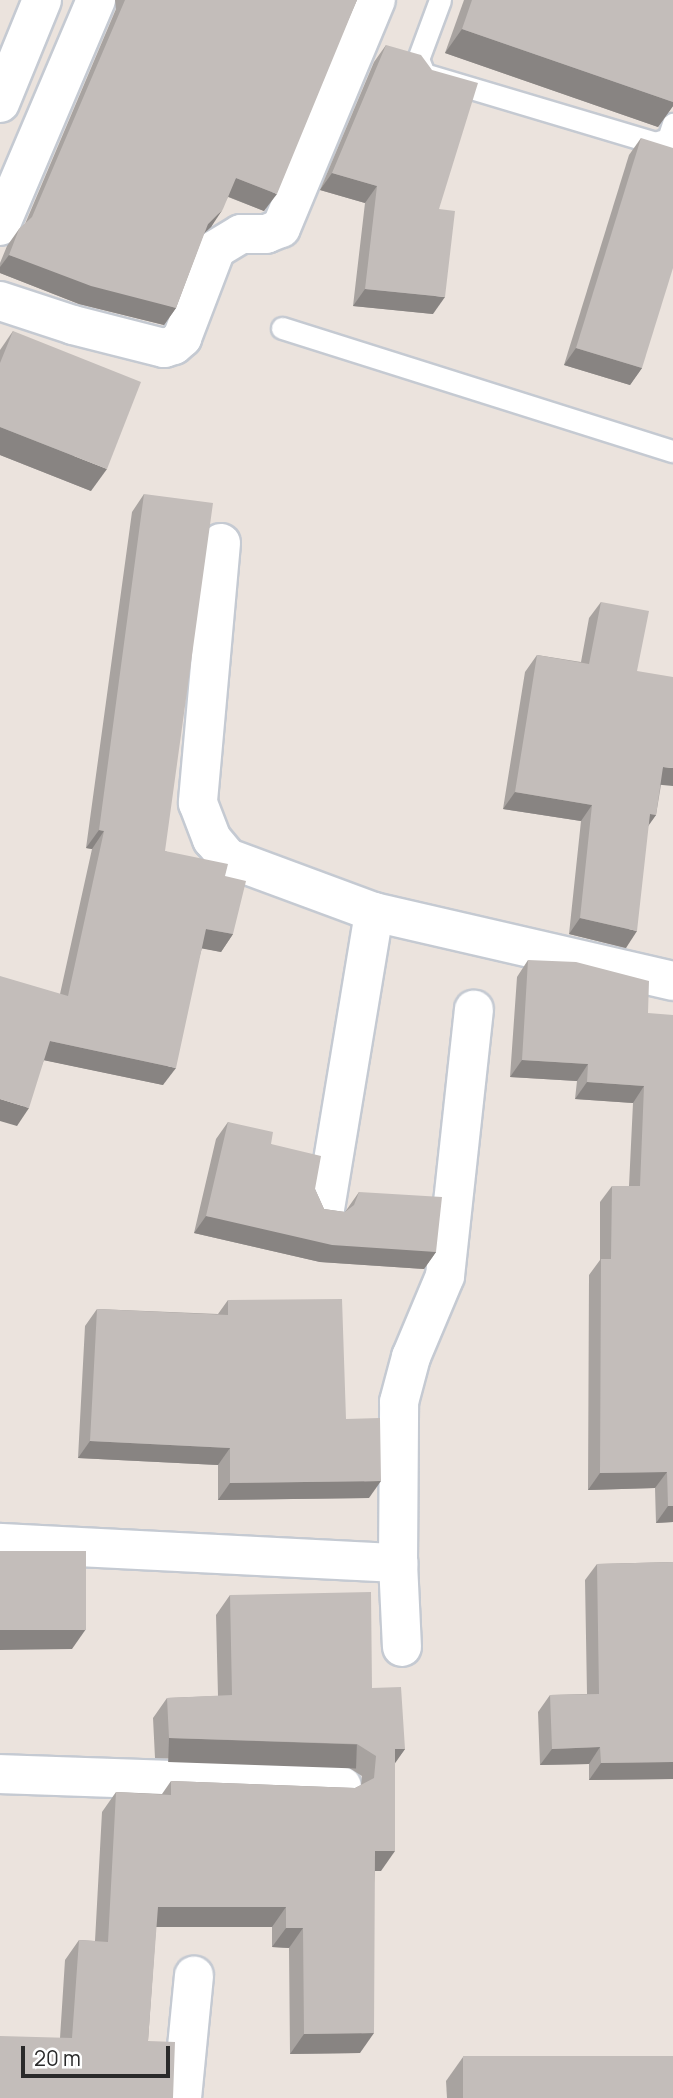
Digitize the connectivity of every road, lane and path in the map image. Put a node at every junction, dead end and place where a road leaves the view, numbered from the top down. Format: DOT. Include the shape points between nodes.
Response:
graph roads {
  1 [pos="41,0"];
  2 [pos="96,0"];
  3 [pos="376,0"];
  4 [pos="440,0"];
  5 [pos="0,103"];
  6 [pos="673,124"];
  7 [pos="0,226"];
  8 [pos="0,300"];
  9 [pos="282,328"];
  10 [pos="673,451"];
  11 [pos="221,543"];
  12 [pos="374,912"];
  13 [pos="673,981"];
  14 [pos="474,1010"];
  15 [pos="325,1209"];
  16 [pos="0,1543"];
  17 [pos="398,1563"];
  18 [pos="402,1647"];
  19 [pos="0,1774"];
  20 [pos="342,1786"];
  21 [pos="194,1976"];
  22 [pos="182,2098"];
  1 -- 5 [label="street"];
  2 -- 7 [label="street"];
  3 -- 8 [label="street" via="281,228 266,234 241,234 216,248 182,338 174,345 164,348 73,326"];
  4 -- 6 [label="lane" via="418,59 424,74 655,144 668,139"];
  9 -- 10 [label="lane"];
  11 -- 12 [label="street" via="198,803 203,822 228,858"];
  12 -- 13 [label="street"];
  12 -- 15 [label="street"];
  14 -- 17 [label="street" via="445,1276 411,1357 399,1402"];
  16 -- 17 [label="street"];
  17 -- 18 [label="street"];
  19 -- 20 [label="street"];
  21 -- 22 [label="street"];
}
